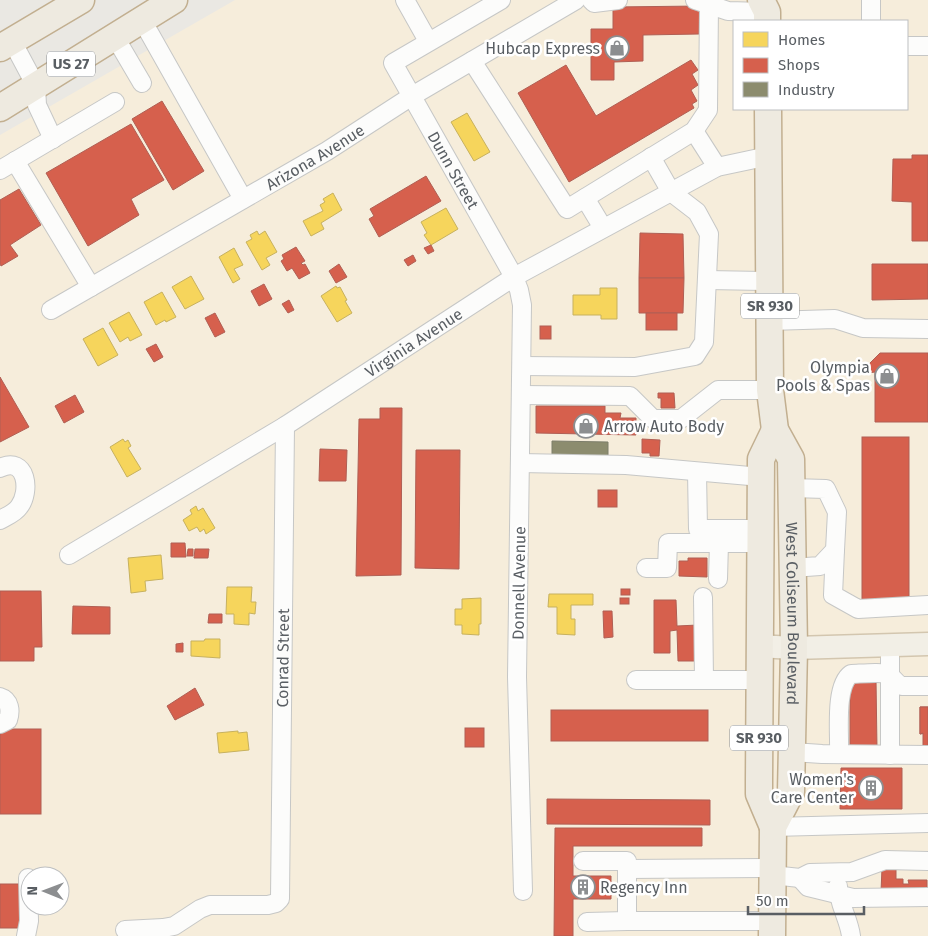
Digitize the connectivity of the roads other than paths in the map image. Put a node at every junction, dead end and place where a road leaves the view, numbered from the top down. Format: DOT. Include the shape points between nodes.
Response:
graph roads {
  1 [pos="174,0"];
  2 [pos="405,0"];
  3 [pos="500,0"];
  4 [pos="576,0"];
  5 [pos="591,0"];
  6 [pos="618,0"];
  7 [pos="871,0"];
  8 [pos="75,2"];
  9 [pos="702,2"];
  10 [pos="768,8"];
  11 [pos="142,20"];
  12 [pos="871,20"];
  13 [pos="115,37"];
  14 [pos="428,41"];
  15 [pos="6,45"];
  16 [pos="908,46"];
  17 [pos="928,46"];
  18 [pos="472,61"];
  19 [pos="142,82"];
  20 [pos="36,86"];
  21 [pos="412,96"];
  22 [pos="115,102"];
  23 [pos="0,108"];
  24 [pos="768,110"];
  25 [pos="694,131"];
  26 [pos="53,138"];
  27 [pos="769,156"];
  28 [pos="652,157"];
  29 [pos="7,166"];
  30 [pos="717,167"];
  31 [pos="671,192"];
  32 [pos="585,198"];
  33 [pos="243,200"];
  34 [pos="603,228"];
  35 [pos="514,277"];
  36 [pos="707,280"];
  37 [pos="770,281"];
  38 [pos="91,287"];
  39 [pos="51,310"];
  40 [pos="770,321"];
  41 [pos="928,330"];
  42 [pos="522,366"];
  43 [pos="770,390"];
  44 [pos="521,396"];
  45 [pos="285,426"];
  46 [pos="775,430"];
  47 [pos="520,463"];
  48 [pos="0,468"];
  49 [pos="697,472"];
  50 [pos="761,476"];
  51 [pos="791,488"];
  52 [pos="0,520"];
  53 [pos="760,536"];
  54 [pos="719,543"];
  55 [pos="835,550"];
  56 [pos="69,555"];
  57 [pos="646,568"];
  58 [pos="792,568"];
  59 [pos="718,579"];
  60 [pos="703,597"];
  61 [pos="928,605"];
  62 [pos="928,644"];
  63 [pos="890,645"];
  64 [pos="760,646"];
  65 [pos="794,648"];
  66 [pos="890,675"];
  67 [pos="636,680"];
  68 [pos="704,680"];
  69 [pos="759,680"];
  70 [pos="928,686"];
  71 [pos="0,697"];
  72 [pos="0,724"];
  73 [pos="792,752"];
  74 [pos="839,754"];
  75 [pos="897,755"];
  76 [pos="928,755"];
  77 [pos="928,823"];
  78 [pos="773,827"];
  79 [pos="583,861"];
  80 [pos="928,861"];
  81 [pos="628,869"];
  82 [pos="772,872"];
  83 [pos="838,873"];
  84 [pos="800,878"];
  85 [pos="523,891"];
  86 [pos="838,894"];
  87 [pos="928,897"];
  88 [pos="29,916"];
  89 [pos="627,921"];
  90 [pos="588,922"];
  91 [pos="772,929"];
  92 [pos="125,930"];
  93 [pos="26,936"];
  94 [pos="851,936"];
  1 -- 11 [label="highway, US 27"];
  2 -- 14 [label="street"];
  3 -- 14 [label="street"];
  4 -- 18 [label="street, Arizona Avenue"];
  5 -- 6 [label="street" via="594,3"];
  7 -- 12 [label="street"];
  8 -- 15 [label="highway"];
  9 -- 10 [label="street" via="728,12"];
  9 -- 25 [label="street" via="708,110"];
  11 -- 13 [label="highway, US 27"];
  11 -- 33 [label="street"];
  13 -- 19 [label="street"];
  13 -- 20 [label="highway, US 27"];
  14 -- 21 [label="street, Dunn Street" via="392,63"];
  15 -- 20 [label="street"];
  16 -- 17 [label="street"];
  18 -- 21 [label="street, Arizona Avenue"];
  18 -- 32 [label="street" via="567,209"];
  20 -- 23 [label="highway, US 27"];
  20 -- 26 [label="street" via="37,105"];
  21 -- 33 [label="street, Arizona Avenue" via="328,151"];
  21 -- 35 [label="street, Dunn Street"];
  22 -- 26 [label="street"];
  24 -- 27 [label="highway, West Coliseum Boulevard / SR 930"];
  25 -- 28 [label="street"];
  25 -- 30 [label="street"];
  26 -- 29 [label="street"];
  27 -- 30 [label="street, Virginia Avenue"];
  27 -- 37 [label="highway, West Coliseum Boulevard / SR 930"];
  28 -- 31 [label="street"];
  28 -- 32 [label="street"];
  29 -- 38 [label="street"];
  30 -- 31 [label="street, Virginia Avenue"];
  31 -- 34 [label="street, Virginia Avenue"];
  31 -- 36 [label="street" via="697,212 709,234"];
  32 -- 34 [label="street"];
  33 -- 38 [label="street, Arizona Avenue"];
  34 -- 35 [label="street, Virginia Avenue"];
  35 -- 42 [label="street, Donnell Avenue" via="522,306"];
  35 -- 45 [label="street, Virginia Avenue"];
  36 -- 37 [label="street"];
  36 -- 42 [label="street" via="704,342 694,356 635,366"];
  37 -- 40 [label="highway, West Coliseum Boulevard / SR 930"];
  38 -- 39 [label="street, Arizona Avenue"];
  40 -- 41 [label="street" via="835,320 863,328"];
  40 -- 43 [label="highway, West Coliseum Boulevard / SR 930"];
  42 -- 44 [label="street, Donnell Avenue"];
  43 -- 44 [label="street" via="718,390 681,420 653,419 630,396"];
  43 -- 46 [label="highway, West Coliseum Boulevard / SR 930"];
  44 -- 47 [label="street, Donnell Avenue"];
  45 -- 56 [label="street, Virginia Avenue"];
  45 -- 92 [label="street, Conrad Street" via="280,899 268,905 210,905 174,926"];
  46 -- 50 [label="highway, West Coliseum Boulevard / SR 930" via="761,459"];
  46 -- 51 [label="highway, West Coliseum Boulevard / SR 930" via="791,459"];
  47 -- 49 [label="street" via="626,465"];
  47 -- 85 [label="street, Donnell Avenue" via="517,677"];
  48 -- 52 [label="street" via="16,466 22,470 25,480 20,506"];
  49 -- 50 [label="street"];
  49 -- 53 [label="street" via="698,529"];
  50 -- 53 [label="highway, West Coliseum Boulevard / SR 930"];
  51 -- 55 [label="street" via="826,489 837,512"];
  51 -- 58 [label="highway, West Coliseum Boulevard / SR 930"];
  53 -- 54 [label="street"];
  53 -- 64 [label="highway, West Coliseum Boulevard / SR 930"];
  54 -- 57 [label="street" via="668,543 667,568"];
  54 -- 59 [label="street"];
  55 -- 58 [label="street" via="820,566"];
  55 -- 61 [label="street" via="833,595 858,610"];
  58 -- 65 [label="highway, West Coliseum Boulevard / SR 930"];
  60 -- 68 [label="street"];
  62 -- 63 [label="main road"];
  63 -- 65 [label="main road"];
  63 -- 66 [label="street"];
  64 -- 65 [label="main road"];
  64 -- 69 [label="highway, West Coliseum Boulevard / SR 930"];
  65 -- 73 [label="highway, West Coliseum Boulevard / SR 930"];
  66 -- 70 [label="street" via="902,686"];
  66 -- 74 [label="street" via="850,674 846,677 840,695"];
  66 -- 75 [label="street"];
  67 -- 68 [label="street"];
  68 -- 69 [label="street"];
  69 -- 78 [label="highway, West Coliseum Boulevard / SR 930" via="759,794"];
  71 -- 72 [label="street" via="9,705 10,713 8,720"];
  73 -- 74 [label="street"];
  73 -- 78 [label="highway, West Coliseum Boulevard / SR 930" via="791,792"];
  74 -- 75 [label="street"];
  75 -- 76 [label="street"];
  77 -- 78 [label="street"];
  78 -- 82 [label="highway, West Coliseum Boulevard / SR 930"];
  79 -- 81 [label="street" via="627,862"];
  80 -- 83 [label="street" via="885,860 852,872"];
  81 -- 82 [label="street"];
  81 -- 89 [label="street"];
  82 -- 84 [label="street"];
  82 -- 91 [label="highway, West Coliseum Boulevard / SR 930"];
  83 -- 84 [label="street" via="810,873"];
  83 -- 86 [label="street"];
  84 -- 86 [label="street" via="808,887"];
  86 -- 87 [label="street" via="852,898"];
  86 -- 94 [label="street"];
  88 -- 93 [label="street"];
  89 -- 90 [label="street"];
  89 -- 91 [label="street"];
}
